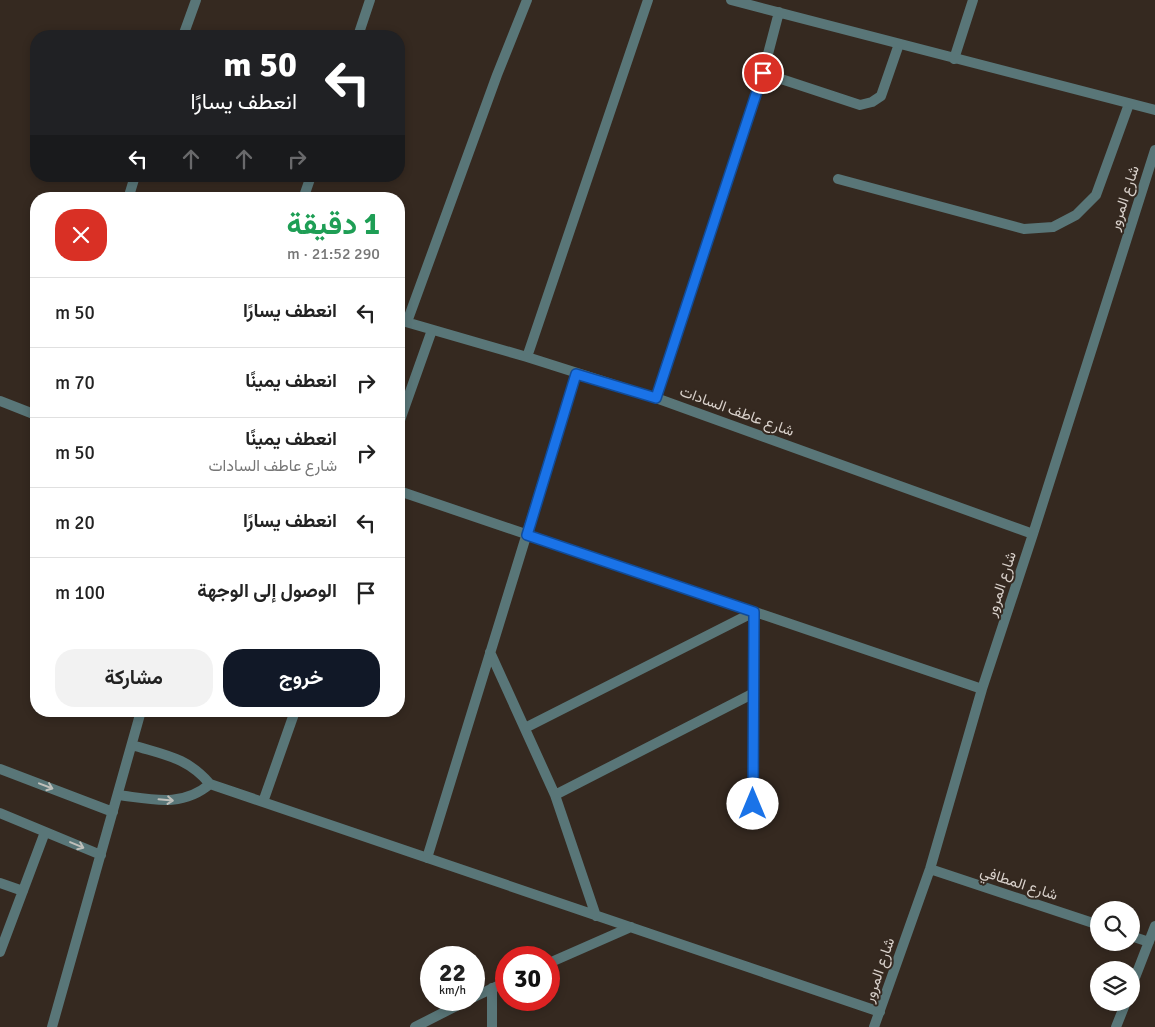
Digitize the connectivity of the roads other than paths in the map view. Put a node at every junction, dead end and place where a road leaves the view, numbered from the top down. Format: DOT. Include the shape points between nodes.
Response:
graph roads {
  1 [pos="196,0"];
  2 [pos="370,0"];
  3 [pos="527,0"];
  4 [pos="648,0"];
  5 [pos="731,0"];
  6 [pos="973,0"];
  7 [pos="779,12"];
  8 [pos="186,30"];
  9 [pos="360,30"];
  10 [pos="899,44"];
  11 [pos="954,58"];
  12 [pos="763,73"];
  13 [pos="1129,104"];
  14 [pos="1155,110"];
  15 [pos="1155,150"];
  16 [pos="838,179"];
  17 [pos="405,316"];
  18 [pos="405,322"];
  19 [pos="432,330"];
  20 [pos="526,357"];
  21 [pos="576,374"];
  22 [pos="656,398"];
  23 [pos="0,401"];
  24 [pos="405,407"];
  25 [pos="30,413"];
  26 [pos="405,493"];
  27 [pos="1034,534"];
  28 [pos="527,535"];
  29 [pos="754,612"];
  30 [pos="490,652"];
  31 [pos="982,689"];
  32 [pos="754,693"];
  33 [pos="139,717"];
  34 [pos="293,717"];
  35 [pos="525,728"];
  36 [pos="132,745"];
  37 [pos="0,769"];
  38 [pos="210,784"];
  39 [pos="118,795"];
  40 [pos="555,795"];
  41 [pos="263,802"];
  42 [pos="753,804"];
  43 [pos="113,812"];
  44 [pos="0,813"];
  45 [pos="45,832"];
  46 [pos="101,855"];
  47 [pos="427,858"];
  48 [pos="930,869"];
  49 [pos="0,883"];
  50 [pos="23,891"];
  51 [pos="596,916"];
  52 [pos="1090,922"];
  53 [pos="1155,926"];
  54 [pos="631,927"];
  55 [pos="1140,939"];
  56 [pos="1149,942"];
  57 [pos="0,952"];
  58 [pos="560,958"];
  59 [pos="1140,965"];
  60 [pos="495,987"];
  61 [pos="492,988"];
  62 [pos="485,992"];
  63 [pos="446,1011"];
  64 [pos="1122,1011"];
  65 [pos="880,1012"];
  66 [pos="52,1027"];
  67 [pos="415,1027"];
  68 [pos="492,1027"];
  69 [pos="874,1027"];
  70 [pos="1116,1027"];
  1 -- 8 [label="street"];
  2 -- 9 [label="street"];
  3 -- 17 [label="street"];
  4 -- 20 [label="street"];
  5 -- 7 [label="street"];
  6 -- 11 [label="street"];
  7 -- 10 [label="street"];
  7 -- 12 [label="street"];
  10 -- 11 [label="street"];
  10 -- 12 [label="street" via="881,96 860,105"];
  11 -- 13 [label="street"];
  12 -- 22 [label="street"];
  13 -- 14 [label="street"];
  13 -- 16 [label="street" via="1096,195 1076,216 1053,227 1024,228"];
  15 -- 27 [label="street, شارع المرور"];
  18 -- 19 [label="street, شارع عاطف السادات"];
  19 -- 20 [label="street, شارع عاطف السادات"];
  19 -- 24 [label="street"];
  20 -- 21 [label="street, شارع عاطف السادات"];
  21 -- 22 [label="street, شارع عاطف السادات"];
  21 -- 28 [label="street"];
  22 -- 27 [label="street, شارع عاطف السادات"];
  23 -- 25 [label="street"];
  26 -- 28 [label="street"];
  27 -- 31 [label="street, شارع المرور"];
  28 -- 29 [label="street"];
  28 -- 30 [label="street"];
  29 -- 31 [label="street"];
  29 -- 32 [label="street"];
  29 -- 35 [label="street"];
  30 -- 35 [label="street"];
  30 -- 47 [label="street"];
  31 -- 48 [label="street, شارع المرور"];
  32 -- 40 [label="street"];
  32 -- 42 [label="street"];
  33 -- 36 [label="street"];
  34 -- 41 [label="street"];
  35 -- 40 [label="street"];
  36 -- 38 [label="street" via="182,760"];
  36 -- 39 [label="street"];
  37 -- 43 [label="street, one-way"];
  39 -- 38 [label="street, one-way" via="173,801 197,794"];
  38 -- 41 [label="street"];
  39 -- 43 [label="street"];
  40 -- 51 [label="street"];
  41 -- 47 [label="street"];
  43 -- 46 [label="street"];
  44 -- 45 [label="street"];
  45 -- 46 [label="street, one-way"];
  45 -- 50 [label="street"];
  46 -- 66 [label="street"];
  47 -- 51 [label="street"];
  48 -- 52 [label="street, شارع المطافي"];
  48 -- 65 [label="street, شارع المرور"];
  49 -- 50 [label="street"];
  50 -- 57 [label="street"];
  51 -- 54 [label="street"];
  53 -- 56 [label="street"];
  54 -- 58 [label="street"];
  54 -- 65 [label="street"];
  55 -- 56 [label="street"];
  56 -- 59 [label="street"];
  60 -- 61 [label="street"];
  61 -- 62 [label="street"];
  61 -- 68 [label="street"];
  63 -- 67 [label="street"];
  64 -- 70 [label="street"];
  65 -- 69 [label="street, شارع المرور"];
}
